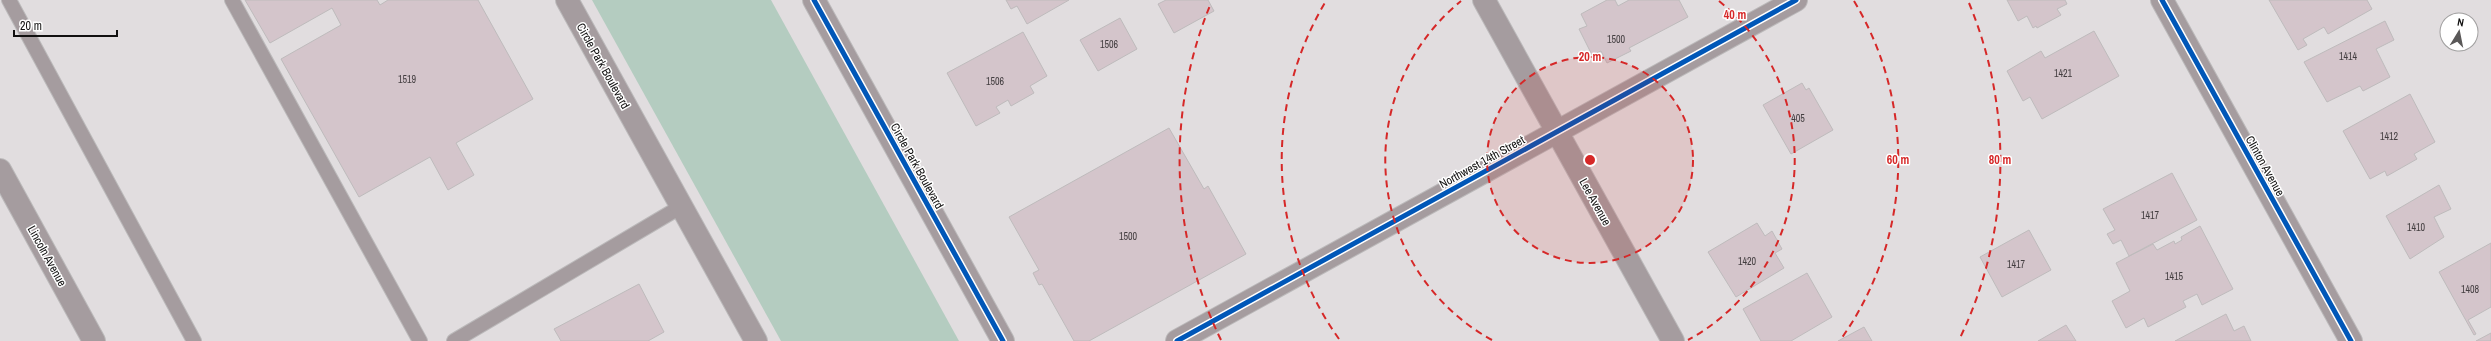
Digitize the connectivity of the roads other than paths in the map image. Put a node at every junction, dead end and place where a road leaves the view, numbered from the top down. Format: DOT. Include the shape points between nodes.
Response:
graph roads {
  1 [pos="9,0"];
  2 [pos="232,0"];
  3 [pos="567,0"];
  4 [pos="814,0"];
  5 [pos="1484,0"];
  6 [pos="1796,0"];
  7 [pos="2162,0"];
  8 [pos="1556,132"];
  9 [pos="0,170"];
  10 [pos="682,206"];
  11 [pos="94,341"];
  12 [pos="194,341"];
  13 [pos="420,341"];
  14 [pos="454,341"];
  15 [pos="756,341"];
  16 [pos="1003,341"];
  17 [pos="1177,341"];
  18 [pos="1673,341"];
  19 [pos="2351,341"];
  1 -- 12 [label="lane"];
  2 -- 13 [label="lane"];
  3 -- 10 [label="street, Circle Park Boulevard"];
  4 -- 16 [label="street, Circle Park Boulevard"];
  5 -- 8 [label="street, Lee Avenue"];
  6 -- 8 [label="street, Northwest 14th Street"];
  7 -- 19 [label="street, Clinton Avenue"];
  8 -- 17 [label="street, Northwest 14th Street"];
  8 -- 18 [label="street, Lee Avenue"];
  9 -- 11 [label="street, Lincoln Avenue"];
  10 -- 14 [label="lane"];
  10 -- 15 [label="street, Circle Park Boulevard"];
}
